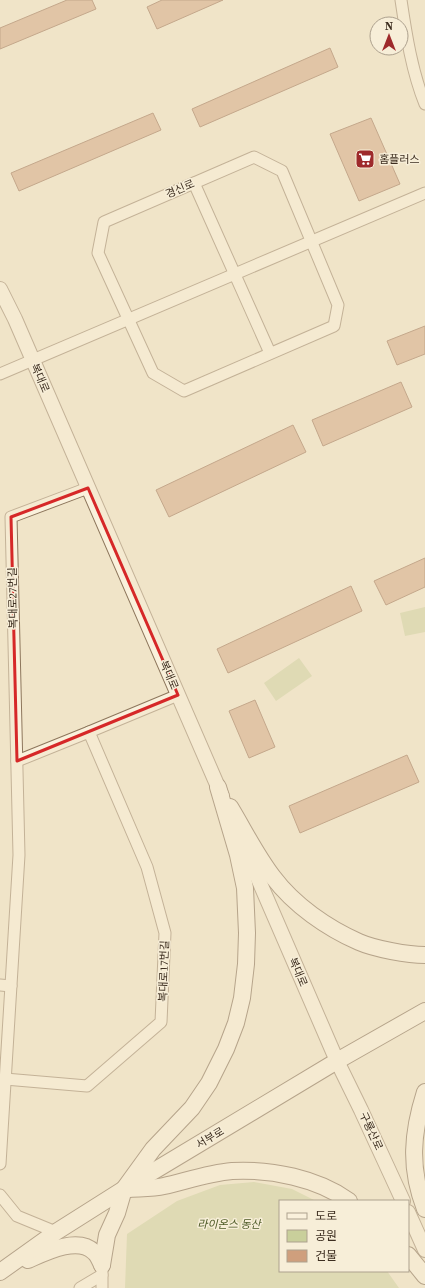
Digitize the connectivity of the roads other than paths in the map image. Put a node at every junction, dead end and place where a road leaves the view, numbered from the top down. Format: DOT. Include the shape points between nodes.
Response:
graph roads {
  1 [pos="401,0"];
  2 [pos="425,104"];
  3 [pos="194,183"];
  4 [pos="425,193"];
  5 [pos="311,241"];
  6 [pos="234,274"];
  7 [pos="0,289"];
  8 [pos="128,319"];
  9 [pos="270,353"];
  10 [pos="32,359"];
  11 [pos="1,373"];
  12 [pos="88,488"];
  13 [pos="178,695"];
  14 [pos="89,732"];
  15 [pos="17,761"];
  16 [pos="218,787"];
  17 [pos="425,955"];
  18 [pos="6,985"];
  19 [pos="425,1011"];
  20 [pos="337,1062"];
  21 [pos="5,1079"];
  22 [pos="425,1092"];
  23 [pos="0,1164"];
  24 [pos="124,1190"];
  25 [pos="0,1195"];
  26 [pos="348,1200"];
  27 [pos="403,1200"];
  28 [pos="425,1209"];
  29 [pos="409,1214"];
  30 [pos="56,1232"];
  31 [pos="425,1250"];
  32 [pos="409,1256"];
  33 [pos="102,1270"];
  34 [pos="0,1272"];
  35 [pos="425,1276"];
  36 [pos="80,1288"];
  37 [pos="102,1288"];
  1 -- 2 [label="street" via="406,33"];
  3 -- 5 [label="street, 경신로" via="254,157 282,171"];
  3 -- 6 [label="street"];
  3 -- 8 [label="street, 경신로" via="104,222 98,252"];
  4 -- 5 [label="street"];
  5 -- 6 [label="street"];
  5 -- 9 [label="street, 경신로" via="338,305 334,326"];
  6 -- 8 [label="street"];
  6 -- 9 [label="street"];
  7 -- 10 [label="street, 복대로"];
  8 -- 9 [label="street, 경신로" via="153,373 184,391"];
  8 -- 10 [label="street"];
  10 -- 11 [label="street"];
  10 -- 12 [label="street, 복대로"];
  12 -- 13 [label="street, 복대로"];
  12 -- 15 [label="street, 복대로27번길" via="11,517"];
  13 -- 14 [label="street"];
  13 -- 16 [label="street, 복대로"];
  14 -- 15 [label="street"];
  14 -- 21 [label="street, 복대로17번길" via="147,867 165,934 161,1022 86,1086"];
  15 -- 18 [label="street" via="19,855"];
  16 -- 17 [label="main road" via="273,877 291,897 313,915 360,943"];
  16 -- 20 [label="street, 복대로"];
  16 -- 24 [label="main road" via="245,888 247,933 242,998 226,1049 209,1083 192,1108 153,1149"];
  18 -- 21 [label="street"];
  19 -- 20 [label="main road, 서부로"];
  20 -- 24 [label="main road, 서부로"];
  20 -- 27 [label="street, 구룡산로"];
  21 -- 23 [label="street"];
  22 -- 28 [label="main road" via="418,1113 414,1169"];
  24 -- 26 [label="main road" via="162,1186 232,1171 262,1172 316,1184"];
  24 -- 30 [label="main road, 서부로"];
  24 -- 33 [label="main road" via="107,1235"];
  25 -- 30 [label="street" via="17,1216"];
  29 -- 31 [label="street"];
  30 -- 34 [label="main road, 서부로"];
  32 -- 35 [label="main road"];
  33 -- 34 [label="main road" via="96,1253 87,1246 73,1245 53,1249"];
  33 -- 36 [label="street"];
  33 -- 37 [label="street"];
}
